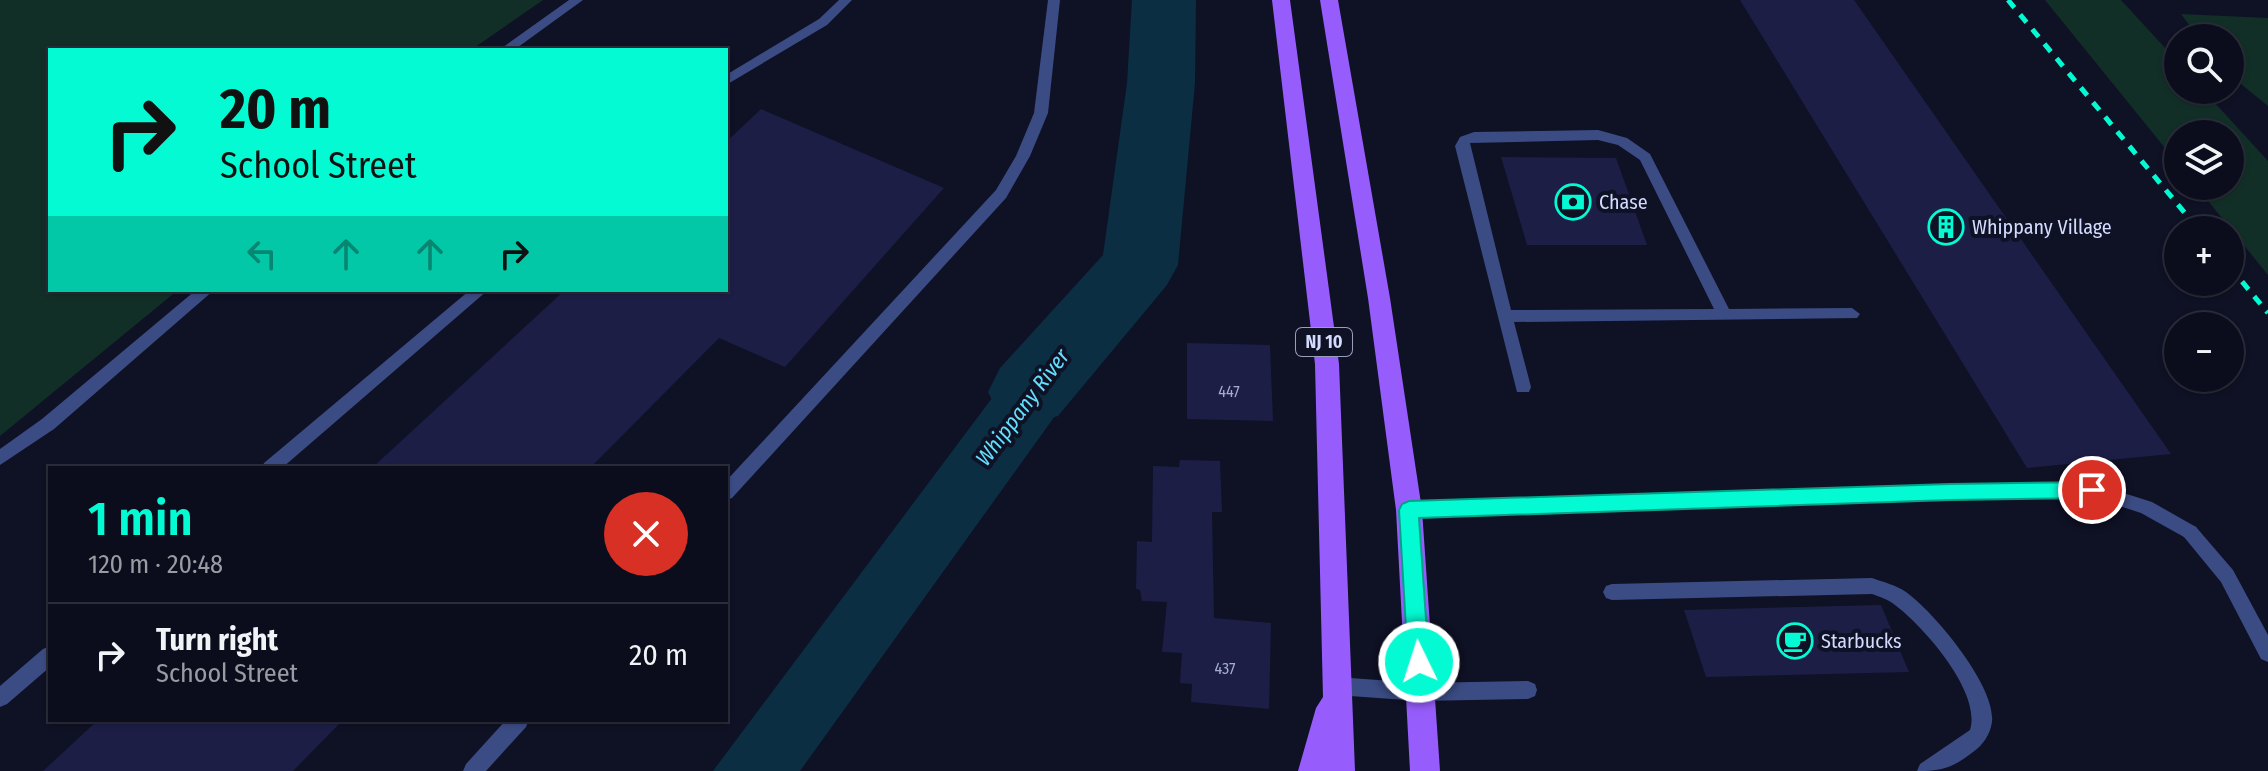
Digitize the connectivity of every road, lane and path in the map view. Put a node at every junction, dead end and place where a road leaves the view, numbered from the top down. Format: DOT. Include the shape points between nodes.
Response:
graph roads {
  1 [pos="577,0"];
  2 [pos="846,0"];
  3 [pos="1054,0"];
  4 [pos="1281,0"];
  5 [pos="1330,0"];
  6 [pos="508,48"];
  7 [pos="728,80"];
  8 [pos="204,292"];
  9 [pos="478,292"];
  10 [pos="1852,314"];
  11 [pos="1725,315"];
  12 [pos="1506,316"];
  13 [pos="1523,387"];
  14 [pos="0,458"];
  15 [pos="272,466"];
  16 [pos="728,491"];
  17 [pos="1409,510"];
  18 [pos="1612,592"];
  19 [pos="2268,653"];
  20 [pos="48,657"];
  21 [pos="1336,686"];
  22 [pos="1528,690"];
  23 [pos="1420,692"];
  24 [pos="0,698"];
  25 [pos="517,722"];
  26 [pos="473,771"];
  27 [pos="1313,771"];
  28 [pos="1340,771"];
  29 [pos="1425,771"];
  30 [pos="1927,771"];
  1 -- 6 [label="street"];
  2 -- 7 [label="street" via="823,22"];
  3 -- 16 [label="street" via="1041,113 1001,194"];
  4 -- 21 [label="main road, NJ 10" via="1327,364"];
  5 -- 17 [label="main road"];
  8 -- 14 [label="street"];
  9 -- 15 [label="street"];
  10 -- 11 [label="street"];
  11 -- 12 [label="street"];
  11 -- 12 [label="street" via="1645,157 1622,141 1598,135 1474,137 1462,146"];
  12 -- 13 [label="street"];
  17 -- 19 [label="street" via="2092,490 2146,507 2190,532 2227,576"];
  17 -- 23 [label="main road"];
  18 -- 30 [label="street" via="1872,586 1898,596 1961,664 1982,719 1978,735"];
  20 -- 24 [label="street"];
  21 -- 23 [label="street"];
  21 -- 27 [label="main road"];
  21 -- 28 [label="main road, NJ 10"];
  22 -- 23 [label="street"];
  23 -- 29 [label="main road"];
  25 -- 26 [label="street"];
}
